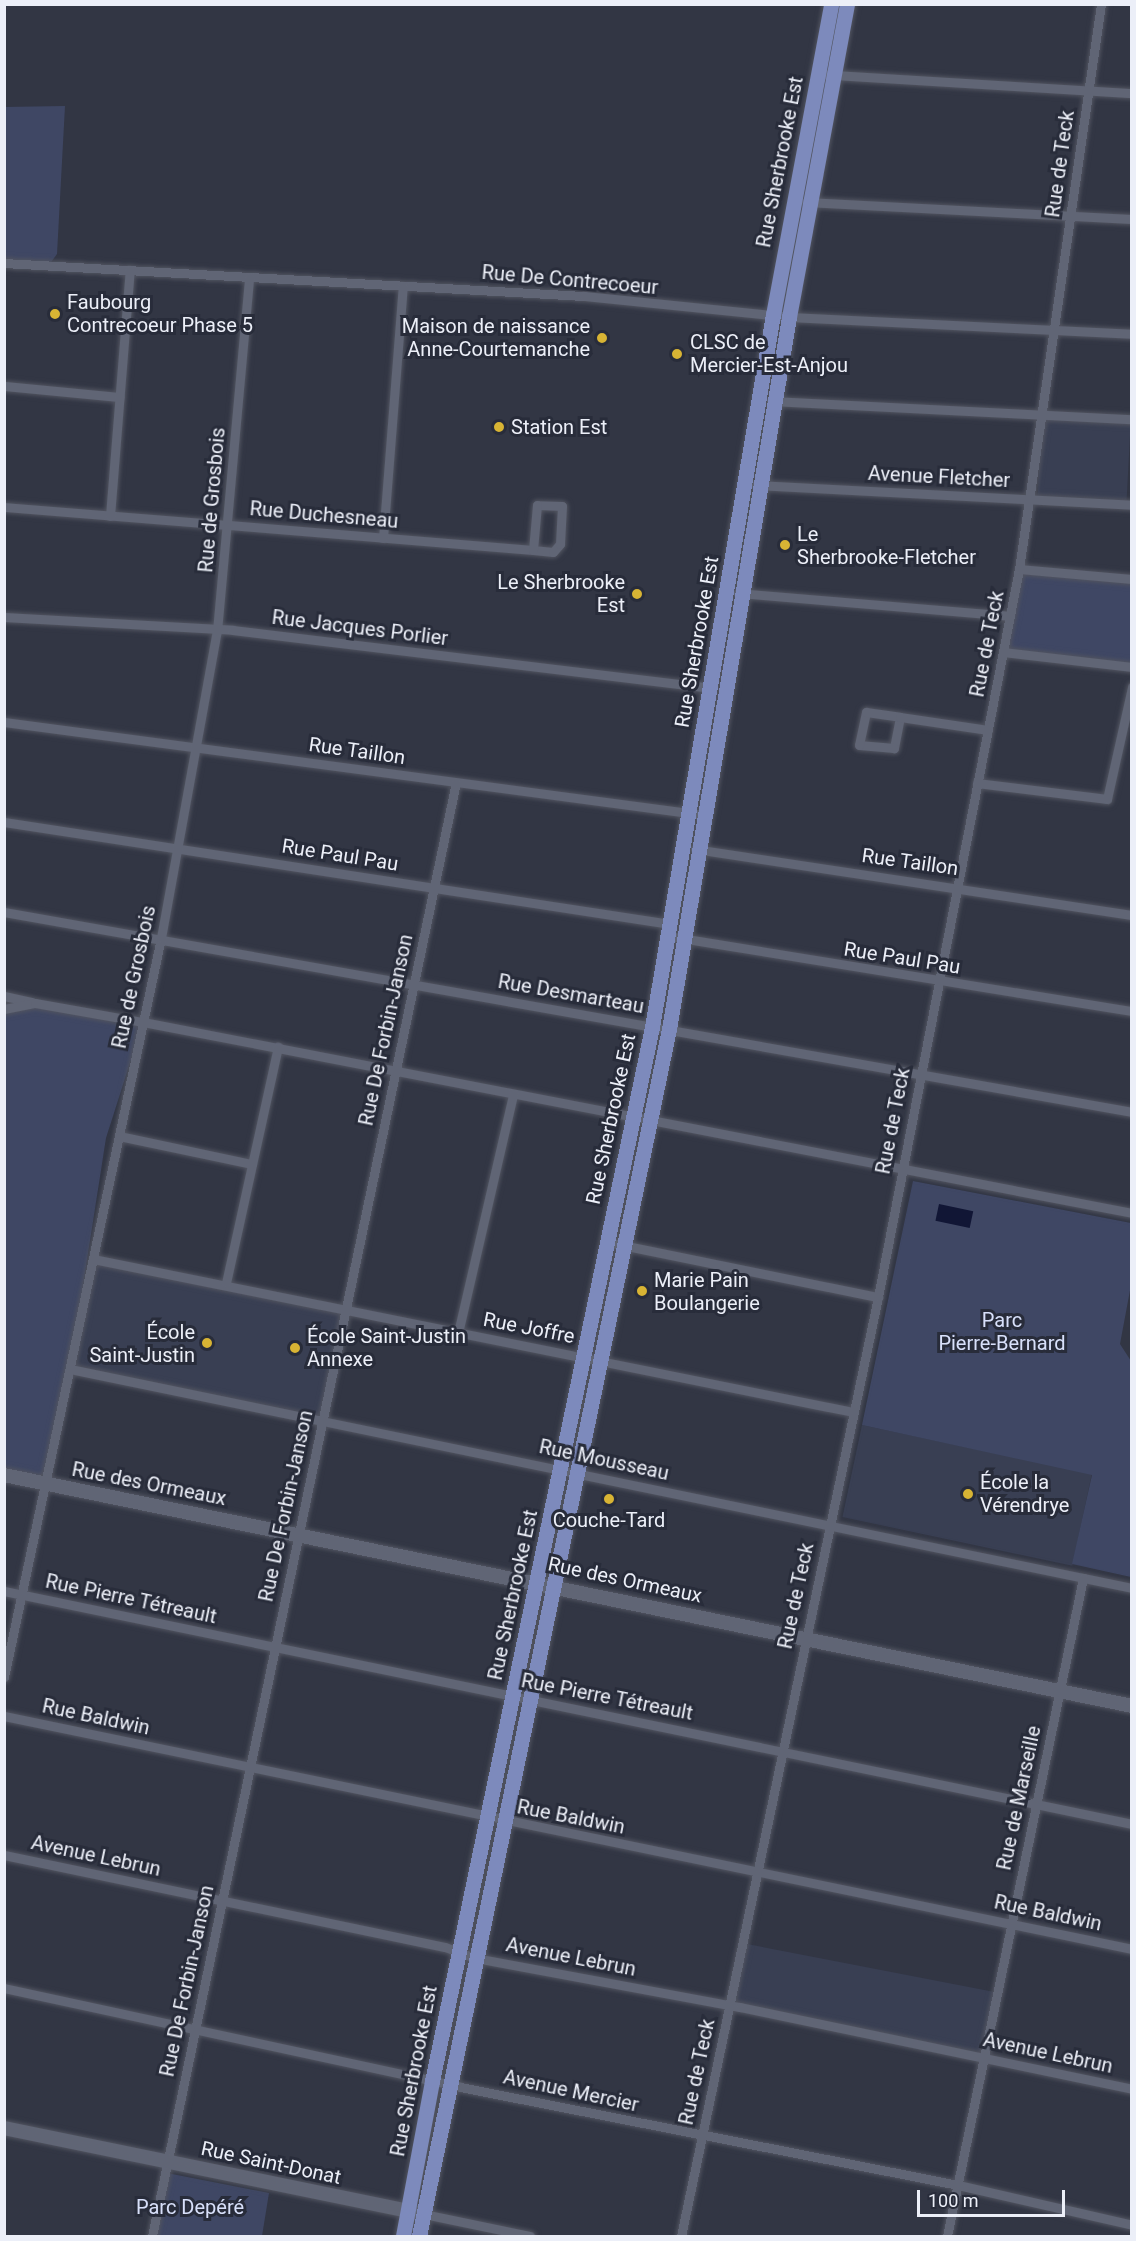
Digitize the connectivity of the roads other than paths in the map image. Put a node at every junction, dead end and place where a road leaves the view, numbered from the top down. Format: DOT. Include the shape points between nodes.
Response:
graph roads {
  1 [pos="831,4"];
  2 [pos="847,4"];
  3 [pos="1101,4"];
  4 [pos="826,74"];
  5 [pos="1089,90"];
  6 [pos="1131,93"];
  7 [pos="794,201"];
  8 [pos="810,202"];
  9 [pos="1071,216"];
  10 [pos="1131,219"];
  11 [pos="4,263"];
  12 [pos="130,270"];
  13 [pos="249,277"];
  14 [pos="403,286"];
  15 [pos="773,315"];
  16 [pos="789,316"];
  17 [pos="1054,330"];
  18 [pos="1131,334"];
  19 [pos="4,386"];
  20 [pos="119,397"];
  21 [pos="759,400"];
  22 [pos="776,402"];
  23 [pos="1042,414"];
  24 [pos="1131,419"];
  25 [pos="746,484"];
  26 [pos="762,486"];
  27 [pos="1030,499"];
  28 [pos="1131,505"];
  29 [pos="4,507"];
  30 [pos="110,516"];
  31 [pos="229,525"];
  32 [pos="383,538"];
  33 [pos="533,550"];
  34 [pos="1019,569"];
  35 [pos="1131,579"];
  36 [pos="727,592"];
  37 [pos="744,594"];
  38 [pos="1010,616"];
  39 [pos="4,617"];
  40 [pos="217,630"];
  41 [pos="1003,652"];
  42 [pos="1131,667"];
  43 [pos="1131,687"];
  44 [pos="711,688"];
  45 [pos="900,717"];
  46 [pos="4,722"];
  47 [pos="988,730"];
  48 [pos="195,747"];
  49 [pos="456,782"];
  50 [pos="977,783"];
  51 [pos="697,814"];
  52 [pos="4,822"];
  53 [pos="683,847"];
  54 [pos="179,848"];
  55 [pos="699,849"];
  56 [pos="957,887"];
  57 [pos="434,888"];
  58 [pos="4,912"];
  59 [pos="1131,915"];
  60 [pos="669,930"];
  61 [pos="161,938"];
  62 [pos="684,939"];
  63 [pos="939,982"];
  64 [pos="414,983"];
  65 [pos="4,996"];
  66 [pos="35,1003"];
  67 [pos="4,1009"];
  68 [pos="1131,1011"];
  69 [pos="143,1022"];
  70 [pos="652,1026"];
  71 [pos="669,1029"];
  72 [pos="278,1047"];
  73 [pos="396,1072"];
  74 [pos="921,1073"];
  75 [pos="513,1094"];
  76 [pos="1131,1112"];
  77 [pos="640,1118"];
  78 [pos="119,1136"];
  79 [pos="252,1164"];
  80 [pos="903,1167"];
  81 [pos="1131,1213"];
  82 [pos="615,1243"];
  83 [pos="93,1259"];
  84 [pos="226,1283"];
  85 [pos="878,1297"];
  86 [pos="346,1309"];
  87 [pos="458,1333"];
  88 [pos="591,1358"];
  89 [pos="70,1369"];
  90 [pos="853,1412"];
  91 [pos="323,1419"];
  92 [pos="561,1469"];
  93 [pos="577,1472"];
  94 [pos="4,1475"];
  95 [pos="45,1484"];
  96 [pos="830,1525"];
  97 [pos="299,1534"];
  98 [pos="1083,1578"];
  99 [pos="537,1582"];
  100 [pos="554,1585"];
  101 [pos="1131,1588"];
  102 [pos="4,1591"];
  103 [pos="22,1595"];
  104 [pos="806,1638"];
  105 [pos="275,1648"];
  106 [pos="4,1677"];
  107 [pos="1060,1691"];
  108 [pos="513,1697"];
  109 [pos="531,1700"];
  110 [pos="1131,1706"];
  111 [pos="4,1716"];
  112 [pos="782,1751"];
  113 [pos="250,1767"];
  114 [pos="1036,1806"];
  115 [pos="486,1817"];
  116 [pos="505,1822"];
  117 [pos="1131,1824"];
  118 [pos="4,1856"];
  119 [pos="757,1872"];
  120 [pos="222,1900"];
  121 [pos="1012,1924"];
  122 [pos="1131,1949"];
  123 [pos="459,1951"];
  124 [pos="475,1958"];
  125 [pos="4,1989"];
  126 [pos="729,2005"];
  127 [pos="195,2031"];
  128 [pos="984,2057"];
  129 [pos="432,2081"];
  130 [pos="452,2085"];
  131 [pos="1131,2089"];
  132 [pos="4,2128"];
  133 [pos="702,2137"];
  134 [pos="168,2161"];
  135 [pos="958,2185"];
  136 [pos="408,2210"];
  137 [pos="424,2214"];
  138 [pos="1131,2225"];
  139 [pos="152,2236"];
  140 [pos="403,2236"];
  141 [pos="419,2236"];
  142 [pos="530,2236"];
  143 [pos="681,2236"];
  144 [pos="948,2236"];
  1 -- 4 [label="main road, Rue Sherbrooke Est"];
  2 -- 4 [label="main road, Rue Sherbrooke Est"];
  3 -- 5 [label="street, Rue de Teck"];
  4 -- 5 [label="street"];
  4 -- 7 [label="main road, Rue Sherbrooke Est"];
  4 -- 8 [label="main road, Rue Sherbrooke Est"];
  5 -- 6 [label="street"];
  5 -- 9 [label="street, Rue de Teck"];
  7 -- 8 [label="street"];
  7 -- 15 [label="main road, Rue Sherbrooke Est"];
  8 -- 9 [label="street"];
  8 -- 16 [label="main road, Rue Sherbrooke Est"];
  9 -- 10 [label="street"];
  9 -- 17 [label="street, Rue de Teck"];
  11 -- 12 [label="street, Rue De Contrecoeur"];
  12 -- 13 [label="street, Rue De Contrecoeur"];
  12 -- 20 [label="street"];
  13 -- 14 [label="street, Rue De Contrecoeur"];
  13 -- 31 [label="street, Rue de Grosbois"];
  14 -- 15 [label="street, Rue De Contrecoeur" via="584,296"];
  14 -- 32 [label="street"];
  15 -- 16 [label="street, Rue De Contrecoeur"];
  15 -- 21 [label="main road, Rue Sherbrooke Est"];
  16 -- 17 [label="street, Rue De Contrecoeur"];
  16 -- 22 [label="main road, Rue Sherbrooke Est"];
  17 -- 18 [label="street, Rue De Contrecoeur"];
  17 -- 23 [label="street, Rue de Teck"];
  19 -- 20 [label="street"];
  20 -- 30 [label="street"];
  21 -- 22 [label="street"];
  21 -- 25 [label="main road, Rue Sherbrooke Est"];
  22 -- 23 [label="street"];
  22 -- 26 [label="main road, Rue Sherbrooke Est"];
  23 -- 24 [label="street"];
  23 -- 27 [label="street, Rue de Teck"];
  25 -- 26 [label="street, Avenue Fletcher"];
  25 -- 36 [label="main road, Rue Sherbrooke Est"];
  26 -- 27 [label="street, Avenue Fletcher"];
  26 -- 37 [label="main road, Rue Sherbrooke Est"];
  27 -- 28 [label="street, Avenue Fletcher"];
  27 -- 34 [label="street, Rue de Teck"];
  29 -- 30 [label="street, Rue Duchesneau"];
  30 -- 31 [label="street, Rue Duchesneau"];
  31 -- 32 [label="street, Rue Duchesneau"];
  31 -- 40 [label="street, Rue de Grosbois"];
  32 -- 33 [label="street, Rue Duchesneau"];
  33 -- 33 [label="street, Rue Duchesneau" via="559,548 564,509 558,504 537,505"];
  34 -- 35 [label="street"];
  34 -- 38 [label="street, Rue de Teck"];
  36 -- 37 [label="street"];
  36 -- 44 [label="main road, Rue Sherbrooke Est"];
  37 -- 38 [label="street"];
  37 -- 51 [label="main road, Rue Sherbrooke Est"];
  38 -- 41 [label="street, Rue de Teck"];
  39 -- 40 [label="street, Rue Jacques Porlier"];
  40 -- 44 [label="street, Rue Jacques Porlier"];
  40 -- 48 [label="street, Rue de Grosbois"];
  41 -- 42 [label="street"];
  41 -- 47 [label="street, Rue de Teck"];
  43 -- 50 [label="street" via="1107,799"];
  44 -- 51 [label="main road, Rue Sherbrooke Est"];
  45 -- 45 [label="street" via="894,748 859,745 866,712"];
  45 -- 47 [label="street"];
  46 -- 48 [label="street, Rue Taillon"];
  47 -- 50 [label="street, Rue de Teck"];
  48 -- 49 [label="street, Rue Taillon"];
  48 -- 54 [label="street, Rue de Grosbois"];
  49 -- 51 [label="street, Rue Taillon"];
  49 -- 57 [label="street, Rue De Forbin-Janson"];
  50 -- 56 [label="street, Rue de Teck"];
  51 -- 53 [label="main road, Rue Sherbrooke Est"];
  51 -- 55 [label="main road, Rue Sherbrooke Est"];
  52 -- 54 [label="street, Rue Paul Pau"];
  53 -- 55 [label="street, Rue Taillon"];
  53 -- 60 [label="main road, Rue Sherbrooke Est"];
  54 -- 57 [label="street, Rue Paul Pau"];
  54 -- 61 [label="street, Rue de Grosbois"];
  55 -- 56 [label="street, Rue Taillon"];
  55 -- 62 [label="main road, Rue Sherbrooke Est"];
  56 -- 59 [label="street, Rue Taillon"];
  56 -- 63 [label="street, Rue de Teck"];
  57 -- 60 [label="street, Rue Paul Pau"];
  57 -- 64 [label="street, Rue De Forbin-Janson"];
  58 -- 61 [label="street, Rue Desmarteau"];
  60 -- 62 [label="street, Rue Paul Pau"];
  60 -- 70 [label="main road, Rue Sherbrooke Est"];
  61 -- 64 [label="street, Rue Desmarteau"];
  61 -- 69 [label="street, Rue de Grosbois"];
  62 -- 63 [label="street, Rue Paul Pau"];
  62 -- 71 [label="main road, Rue Sherbrooke Est"];
  63 -- 68 [label="street, Rue Paul Pau"];
  63 -- 74 [label="street, Rue de Teck"];
  64 -- 70 [label="street, Rue Desmarteau"];
  64 -- 73 [label="street, Rue De Forbin-Janson"];
  65 -- 66 [label="street"];
  66 -- 67 [label="street"];
  66 -- 69 [label="street"];
  69 -- 72 [label="street"];
  69 -- 78 [label="street, Rue de Grosbois"];
  70 -- 71 [label="street, Rue Desmarteau"];
  70 -- 77 [label="main road, Rue Sherbrooke Est"];
  71 -- 74 [label="street, Rue Desmarteau"];
  71 -- 77 [label="main road, Rue Sherbrooke Est"];
  72 -- 73 [label="street"];
  72 -- 79 [label="street"];
  73 -- 75 [label="street"];
  73 -- 86 [label="street, Rue De Forbin-Janson"];
  74 -- 76 [label="street, Rue Desmarteau"];
  74 -- 80 [label="street, Rue de Teck"];
  75 -- 77 [label="street"];
  75 -- 87 [label="street"];
  77 -- 80 [label="street"];
  77 -- 82 [label="main road, Rue Sherbrooke Est"];
  78 -- 79 [label="street"];
  78 -- 83 [label="street, Rue de Grosbois"];
  79 -- 84 [label="street"];
  80 -- 81 [label="street"];
  80 -- 85 [label="street, Rue de Teck"];
  82 -- 85 [label="street"];
  82 -- 88 [label="main road, Rue Sherbrooke Est"];
  83 -- 84 [label="street, Rue Joffre"];
  83 -- 89 [label="street, Rue de Grosbois"];
  84 -- 86 [label="street, Rue Joffre"];
  85 -- 90 [label="street, Rue de Teck"];
  86 -- 87 [label="street, Rue Joffre"];
  86 -- 91 [label="street, Rue De Forbin-Janson"];
  87 -- 88 [label="street, Rue Joffre"];
  88 -- 90 [label="street, Rue Joffre"];
  88 -- 92 [label="main road, Rue Sherbrooke Est"];
  88 -- 93 [label="main road, Rue Sherbrooke Est"];
  89 -- 91 [label="street, Rue Mousseau"];
  89 -- 95 [label="street, Rue de Grosbois"];
  90 -- 96 [label="street, Rue de Teck"];
  91 -- 92 [label="street, Rue Mousseau"];
  91 -- 97 [label="street, Rue De Forbin-Janson"];
  92 -- 93 [label="street, Rue Mousseau"];
  92 -- 99 [label="main road, Rue Sherbrooke Est"];
  93 -- 96 [label="street, Rue Mousseau"];
  93 -- 100 [label="main road, Rue Sherbrooke Est"];
  94 -- 95 [label="street, Rue des Ormeaux"];
  95 -- 97 [label="street, Rue des Ormeaux"];
  95 -- 103 [label="street, Rue de Grosbois"];
  96 -- 98 [label="street, Rue Mousseau"];
  96 -- 104 [label="street, Rue de Teck"];
  97 -- 99 [label="street, Rue des Ormeaux"];
  97 -- 105 [label="street, Rue De Forbin-Janson"];
  98 -- 101 [label="street, Rue Mousseau"];
  98 -- 107 [label="street, Rue de Marseille"];
  99 -- 100 [label="street, Rue des Ormeaux"];
  99 -- 108 [label="main road, Rue Sherbrooke Est"];
  100 -- 104 [label="street, Rue des Ormeaux"];
  100 -- 109 [label="main road, Rue Sherbrooke Est"];
  102 -- 103 [label="street, Rue Pierre Tétreault"];
  103 -- 105 [label="street, Rue Pierre Tétreault"];
  103 -- 106 [label="street, Rue de Grosbois"];
  104 -- 107 [label="street, Rue des Ormeaux"];
  104 -- 112 [label="street, Rue de Teck"];
  105 -- 108 [label="street, Rue Pierre Tétreault"];
  105 -- 113 [label="street, Rue De Forbin-Janson"];
  107 -- 110 [label="street, Rue des Ormeaux"];
  107 -- 114 [label="street, Rue de Marseille"];
  108 -- 109 [label="street, Rue Pierre Tétreault"];
  108 -- 115 [label="main road, Rue Sherbrooke Est"];
  109 -- 112 [label="street, Rue Pierre Tétreault"];
  109 -- 116 [label="main road, Rue Sherbrooke Est"];
  111 -- 113 [label="street, Rue Baldwin"];
  112 -- 114 [label="street, Rue Pierre Tétreault"];
  112 -- 119 [label="street, Rue de Teck"];
  113 -- 115 [label="street, Rue Baldwin"];
  113 -- 120 [label="street, Rue De Forbin-Janson"];
  114 -- 117 [label="street, Rue Pierre Tétreault"];
  114 -- 121 [label="street, Rue de Marseille"];
  115 -- 116 [label="street, Rue Baldwin"];
  115 -- 123 [label="main road, Rue Sherbrooke Est"];
  116 -- 119 [label="street, Rue Baldwin"];
  116 -- 124 [label="main road, Rue Sherbrooke Est"];
  118 -- 120 [label="street, Avenue Lebrun"];
  119 -- 121 [label="street, Rue Baldwin"];
  119 -- 126 [label="street, Rue de Teck"];
  120 -- 123 [label="street, Avenue Lebrun"];
  120 -- 127 [label="street, Rue De Forbin-Janson"];
  121 -- 122 [label="street, Rue Baldwin"];
  121 -- 128 [label="street, Rue de Marseille"];
  123 -- 124 [label="street, Avenue Lebrun"];
  123 -- 129 [label="main road, Rue Sherbrooke Est"];
  124 -- 126 [label="street, Avenue Lebrun"];
  124 -- 130 [label="main road, Rue Sherbrooke Est"];
  125 -- 127 [label="street, Avenue Mercier"];
  126 -- 128 [label="street, Avenue Lebrun"];
  126 -- 133 [label="street, Rue de Teck"];
  127 -- 129 [label="street, Avenue Mercier"];
  127 -- 134 [label="street, Rue De Forbin-Janson"];
  128 -- 131 [label="street, Avenue Lebrun"];
  128 -- 135 [label="street, Rue de Marseille"];
  129 -- 130 [label="street, Avenue Mercier"];
  129 -- 136 [label="main road, Rue Sherbrooke Est"];
  130 -- 133 [label="street, Avenue Mercier"];
  130 -- 137 [label="main road, Rue Sherbrooke Est"];
  132 -- 134 [label="street, Rue Saint-Donat"];
  133 -- 135 [label="street, Avenue Mercier"];
  133 -- 143 [label="street, Rue de Teck"];
  134 -- 136 [label="street, Rue Saint-Donat"];
  134 -- 139 [label="street, Rue De Forbin-Janson"];
  135 -- 138 [label="street, Avenue Mercier"];
  135 -- 144 [label="street, Rue de Marseille"];
  136 -- 137 [label="street, Rue Saint-Donat"];
  136 -- 140 [label="main road, Rue Sherbrooke Est"];
  137 -- 141 [label="main road, Rue Sherbrooke Est"];
  137 -- 142 [label="street, Rue Saint-Donat"];
}
